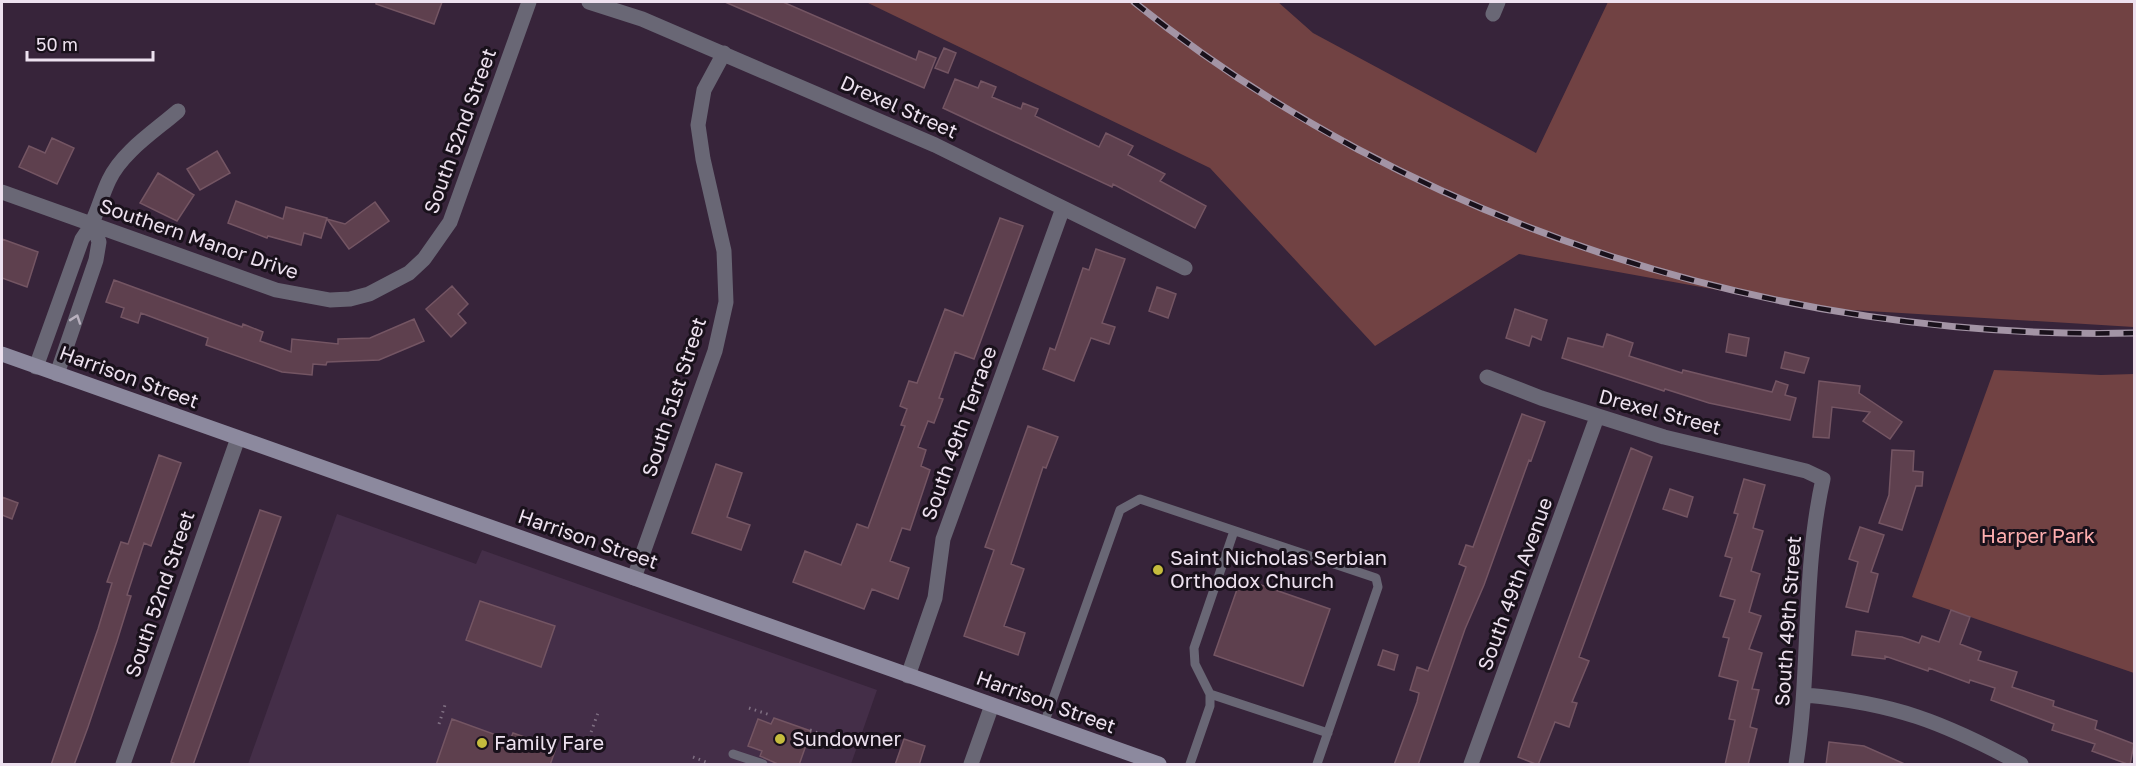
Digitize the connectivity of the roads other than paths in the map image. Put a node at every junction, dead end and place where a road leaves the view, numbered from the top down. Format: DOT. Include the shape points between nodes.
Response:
graph roads {
  1 [pos="529,2"];
  2 [pos="589,2"];
  3 [pos="724,53"];
  4 [pos="177,111"];
  5 [pos="2,192"];
  6 [pos="1064,208"];
  7 [pos="93,224"];
  8 [pos="1185,268"];
  9 [pos="386,287"];
  10 [pos="2,354"];
  11 [pos="36,366"];
  12 [pos="57,374"];
  13 [pos="1487,376"];
  14 [pos="1597,417"];
  15 [pos="238,438"];
  16 [pos="1823,479"];
  17 [pos="1234,531"];
  18 [pos="634,578"];
  19 [pos="908,675"];
  20 [pos="1210,694"];
  21 [pos="1805,695"];
  22 [pos="992,705"];
  23 [pos="1044,724"];
  24 [pos="1328,733"];
  25 [pos="733,753"];
  26 [pos="123,765"];
  27 [pos="763,765"];
  28 [pos="971,765"];
  29 [pos="1159,765"];
  30 [pos="1190,765"];
  31 [pos="1317,765"];
  32 [pos="1471,765"];
  33 [pos="1796,765"];
  34 [pos="2021,765"];
  1 -- 9 [label="street, South 52nd Street" via="450,222 424,259"];
  2 -- 3 [label="street, Drexel Street" via="642,18"];
  3 -- 6 [label="street, Drexel Street" via="935,145"];
  3 -- 18 [label="street, South 51st Street" via="704,90 698,125 724,251 726,302 715,351"];
  4 -- 7 [label="street" via="124,159 110,179"];
  5 -- 7 [label="street, Southern Manor Drive"];
  6 -- 8 [label="street, Drexel Street"];
  6 -- 19 [label="street, South 49th Terrace" via="943,539 935,598"];
  7 -- 9 [label="street, Southern Manor Drive" via="298,296 350,299"];
  7 -- 11 [label="street" via="82,239"];
  12 -- 7 [label="street, one-way" via="96,260 99,242"];
  10 -- 11 [label="main road, Harrison Street"];
  11 -- 12 [label="main road, Harrison Street"];
  12 -- 15 [label="main road, Harrison Street"];
  13 -- 14 [label="street, Drexel Street"];
  14 -- 16 [label="street, Drexel Street" via="1806,471"];
  14 -- 32 [label="street, South 49th Avenue"];
  15 -- 18 [label="main road, Harrison Street"];
  15 -- 26 [label="street, South 52nd Street"];
  16 -- 21 [label="street, South 49th Street" via="1810,568"];
  17 -- 20 [label="lane" via="1194,648 1196,664"];
  17 -- 23 [label="lane" via="1140,499 1120,510"];
  17 -- 24 [label="lane" via="1376,578 1378,587"];
  18 -- 19 [label="main road, Harrison Street"];
  19 -- 22 [label="main road, Harrison Street"];
  20 -- 24 [label="lane"];
  20 -- 30 [label="lane" via="1210,706"];
  21 -- 33 [label="street, South 49th Street"];
  21 -- 34 [label="street" via="1880,705 1913,714 1972,738"];
  22 -- 23 [label="main road, Harrison Street"];
  22 -- 28 [label="street"];
  23 -- 29 [label="main road, Harrison Street"];
  24 -- 31 [label="lane"];
  25 -- 27 [label="lane"];
}
